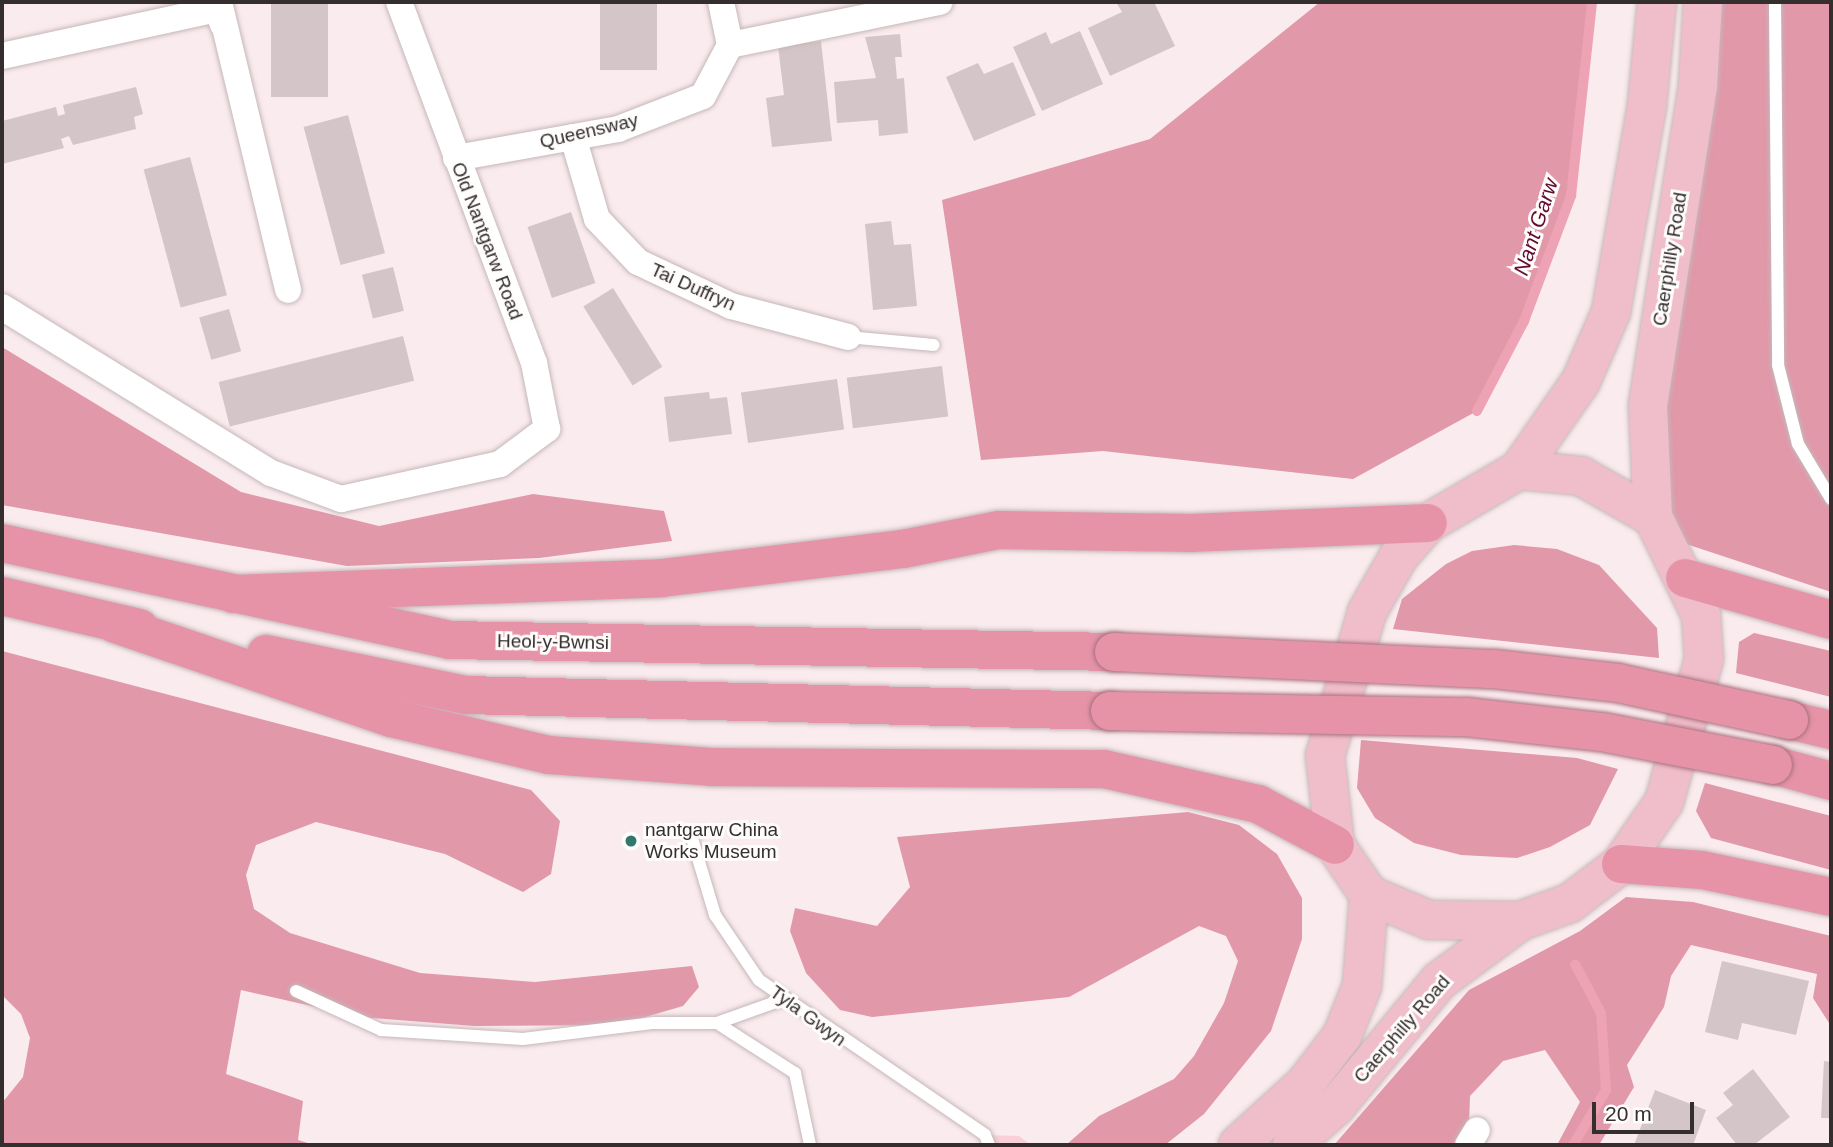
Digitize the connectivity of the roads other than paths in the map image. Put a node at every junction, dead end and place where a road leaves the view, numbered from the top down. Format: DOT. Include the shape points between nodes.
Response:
graph roads {
  1 [pos="399,2"];
  2 [pos="722,2"];
  3 [pos="940,2"];
  4 [pos="1657,2"];
  5 [pos="1703,2"];
  6 [pos="1776,2"];
  7 [pos="221,14"];
  8 [pos="730,45"];
  9 [pos="2,56"];
  10 [pos="573,137"];
  11 [pos="456,158"];
  12 [pos="289,290"];
  13 [pos="2,307"];
  14 [pos="848,337"];
  15 [pos="934,345"];
  16 [pos="1520,470"];
  17 [pos="1831,499"];
  18 [pos="1653,517"];
  19 [pos="1428,523"];
  20 [pos="2,543"];
  21 [pos="1685,578"];
  22 [pos="233,594"];
  23 [pos="2,596"];
  24 [pos="1831,620"];
  25 [pos="115,624"];
  26 [pos="1831,730"];
  27 [pos="1831,781"];
  28 [pos="691,835"];
  29 [pos="1335,845"];
  30 [pos="1621,864"];
  31 [pos="1369,895"];
  32 [pos="1831,897"];
  33 [pos="1520,922"];
  34 [pos="296,992"];
  35 [pos="784,999"];
  36 [pos="717,1023"];
  37 [pos="810,1145"];
  38 [pos="989,1145"];
  39 [pos="1238,1145"];
  40 [pos="1293,1145"];
  1 -- 11 [label="street, Old Nantgarw Road"];
  2 -- 8 [label="street"];
  3 -- 8 [label="street"];
  4 -- 16 [label="main road" via="1647,105 1611,313 1581,381"];
  5 -- 18 [label="main road, Caerphilly Road" via="1698,85 1648,405"];
  6 -- 17 [label="lane" via="1778,365 1798,444"];
  7 -- 9 [label="street" via="216,9"];
  7 -- 12 [label="street"];
  8 -- 10 [label="street, Queensway" via="703,96 618,129"];
  10 -- 11 [label="street, Queensway"];
  10 -- 14 [label="street, Tai Duffryn" via="597,219 638,262 731,306"];
  11 -- 13 [label="street, Old Nantgarw Road" via="534,363 547,429 500,464 341,499 271,473"];
  14 -- 15 [label="lane"];
  16 -- 18 [label="main road" via="1581,476"];
  16 -- 19 [label="main road"];
  18 -- 21 [label="main road"];
  19 -- 22 [label="highway" via="1191,533 999,530 903,549 662,578"];
  19 -- 29 [label="main road" via="1398,556 1367,612 1325,756"];
  20 -- 22 [label="highway, Heol-y-Bwnsi"];
  21 -- 24 [label="highway"];
  21 -- 30 [label="main road" via="1700,615 1704,659 1664,802"];
  22 -- 26 [label="highway, Heol-y-Bwnsi, bridge" via="449,640 1114,652 1494,669 1618,683"];
  23 -- 25 [label="highway"];
  25 -- 27 [label="highway, bridge" via="465,695 1466,717 1602,732 1773,765"];
  25 -- 29 [label="highway" via="391,718 549,755 711,767 1104,769 1258,804"];
  28 -- 35 [label="lane, Tyla Gwyn" via="715,915 762,982"];
  29 -- 31 [label="main road"];
  30 -- 32 [label="highway" via="1702,870"];
  30 -- 33 [label="main road" via="1570,904"];
  31 -- 33 [label="main road" via="1429,919"];
  31 -- 39 [label="main road, Caerphilly Road" via="1362,986 1342,1036 1305,1084"];
  33 -- 40 [label="main road, Caerphilly Road" via="1439,981 1336,1106"];
  34 -- 36 [label="lane" via="359,1024 422,1035 523,1039 654,1023"];
  35 -- 36 [label="lane"];
  35 -- 38 [label="lane, Tyla Gwyn" via="985,1135"];
  36 -- 37 [label="lane" via="794,1073"];
}
